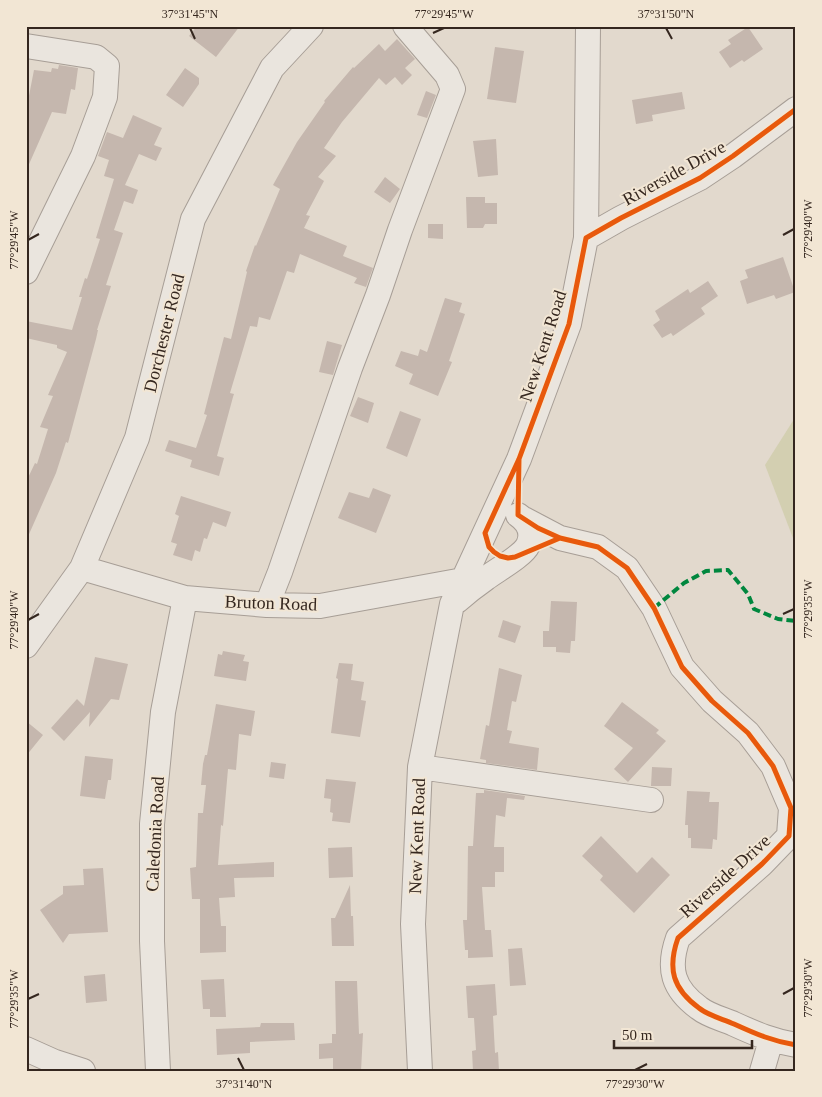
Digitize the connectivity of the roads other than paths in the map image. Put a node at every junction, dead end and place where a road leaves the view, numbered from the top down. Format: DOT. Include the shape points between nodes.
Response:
graph roads {
  1 [pos="311,26"];
  2 [pos="405,26"];
  3 [pos="588,26"];
  4 [pos="26,46"];
  5 [pos="796,109"];
  6 [pos="586,238"];
  7 [pos="26,272"];
  8 [pos="519,459"];
  9 [pos="521,517"];
  10 [pos="488,526"];
  11 [pos="560,538"];
  12 [pos="519,555"];
  13 [pos="82,568"];
  14 [pos="463,580"];
  15 [pos="185,598"];
  16 [pos="452,604"];
  17 [pos="266,605"];
  18 [pos="26,646"];
  19 [pos="420,767"];
  20 [pos="651,800"];
  21 [pos="771,1040"];
  22 [pos="796,1045"];
  23 [pos="26,1049"];
  24 [pos="54,1066"];
  25 [pos="83,1071"];
  26 [pos="158,1071"];
  27 [pos="420,1071"];
  28 [pos="762,1071"];
  1 -- 13 [label="street, Dorchester Road" via="272,68 193,219 137,438"];
  2 -- 17 [label="street" via="447,75 453,89"];
  3 -- 6 [label="street, New Kent Road"];
  4 -- 7 [label="street" via="96,57 107,66 105,98 83,156"];
  5 -- 6 [label="street, Riverside Drive" via="700,178"];
  6 -- 8 [label="street, New Kent Road" via="569,324"];
  8 -- 9 [label="street, New Kent Road"];
  8 -- 10 [label="street, New Kent Road"];
  9 -- 10 [label="street" via="504,513 497,515"];
  9 -- 11 [label="street, Riverside Drive"];
  9 -- 12 [label="street, New Kent Road" via="528,525 530,540"];
  10 -- 12 [label="street" via="489,547 494,552 508,558"];
  10 -- 14 [label="street, New Kent Road"];
  11 -- 12 [label="street"];
  11 -- 21 [label="street, Riverside Drive" via="598,547 627,568 654,608 682,666 712,701 748,733 774,766 791,808 789,836 678,938 672,954 676,982 700,1009"];
  12 -- 16 [label="street"];
  13 -- 15 [label="street, Bruton Road"];
  13 -- 18 [label="street, Dorchester Road"];
  14 -- 16 [label="street, New Kent Road"];
  14 -- 17 [label="street, Bruton Road" via="320,606"];
  15 -- 17 [label="street, Bruton Road"];
  15 -- 26 [label="street, Caledonia Road" via="163,712 152,824 152,941"];
  16 -- 19 [label="street, New Kent Road"];
  19 -- 20 [label="street"];
  19 -- 27 [label="street, New Kent Road" via="413,924"];
  21 -- 22 [label="street, Riverside Drive"];
  21 -- 28 [label="street"];
  23 -- 24 [label="street"];
  24 -- 25 [label="street"];
}
